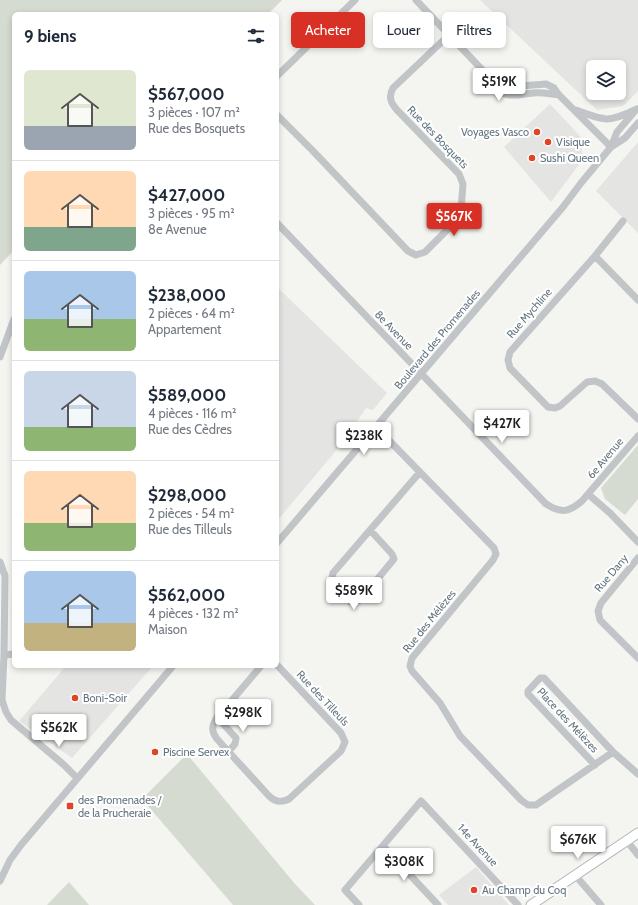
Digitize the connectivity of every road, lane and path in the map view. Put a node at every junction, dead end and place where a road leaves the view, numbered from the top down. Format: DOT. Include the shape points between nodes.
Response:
graph roads {
  1 [pos="355,0"];
  2 [pos="416,0"];
  3 [pos="442,28"];
  4 [pos="442,42"];
  5 [pos="461,48"];
  6 [pos="279,74"];
  7 [pos="572,108"];
  8 [pos="637,108"];
  9 [pos="279,117"];
  10 [pos="638,123"];
  11 [pos="611,147"];
  12 [pos="623,221"];
  13 [pos="279,225"];
  14 [pos="595,256"];
  15 [pos="638,300"];
  16 [pos="12,324"];
  17 [pos="0,357"];
  18 [pos="421,374"];
  19 [pos="638,419"];
  20 [pos="376,427"];
  21 [pos="638,436"];
  22 [pos="420,472"];
  23 [pos="588,494"];
  24 [pos="370,530"];
  25 [pos="279,542"];
  26 [pos="638,542"];
  27 [pos="638,558"];
  28 [pos="0,562"];
  29 [pos="3,613"];
  30 [pos="12,654"];
  31 [pos="4,655"];
  32 [pos="638,658"];
  33 [pos="279,666"];
  34 [pos="171,668"];
  35 [pos="259,668"];
  36 [pos="1,672"];
  37 [pos="217,717"];
  38 [pos="228,751"];
  39 [pos="613,752"];
  40 [pos="595,765"];
  41 [pos="638,774"];
  42 [pos="77,778"];
  43 [pos="638,833"];
  44 [pos="626,841"];
  45 [pos="383,846"];
  46 [pos="638,855"];
  47 [pos="575,875"];
  48 [pos="0,880"];
  49 [pos="359,905"];
  50 [pos="438,905"];
  51 [pos="518,905"];
  52 [pos="530,905"];
  53 [pos="601,905"];
  1 -- 6 [label="street"];
  2 -- 3 [label="street"];
  4 -- 9 [label="street, Rue des Bosquets" via="390,93 391,103 459,174 463,184 462,210 455,222 425,252 416,255 408,251"];
  5 -- 7 [label="street" via="490,78 497,90 514,95 559,95"];
  7 -- 8 [label="street" via="608,120"];
  7 -- 11 [label="street"];
  8 -- 11 [label="street, Boulevard des Promenades" via="617,132"];
  10 -- 11 [label="street, Boulevard des Promenades" via="625,138"];
  11 -- 18 [label="street, Boulevard des Promenades"];
  12 -- 14 [label="street, Rue Mychline"];
  13 -- 18 [label="street, 8e Avenue"];
  14 -- 15 [label="street"];
  14 -- 19 [label="street, Rue Mychline" via="510,352 510,368 548,407 560,406 587,382 595,381 602,384"];
  16 -- 17 [label="street"];
  18 -- 20 [label="street, Boulevard des Promenades"];
  18 -- 23 [label="street, 8e Avenue" via="546,504 555,510 564,511 572,509"];
  20 -- 22 [label="street, Rue des Mélèzes"];
  20 -- 25 [label="street, Boulevard des Promenades"];
  21 -- 23 [label="street, 6e Avenue"];
  22 -- 24 [label="street"];
  22 -- 40 [label="street, Rue des Mélèzes" via="494,548 496,554 494,560 412,658 412,671 440,703 460,736 528,805 536,805"];
  23 -- 26 [label="street"];
  24 -- 24 [label="street" via="333,573 331,583 351,602 360,600 394,559"];
  27 -- 32 [label="street, Rue Dany" via="601,603 598,611 600,620"];
  28 -- 29 [label="street" via="5,576"];
  29 -- 31 [label="street"];
  30 -- 31 [label="street"];
  31 -- 36 [label="street"];
  33 -- 38 [label="street, Rue des Tilleuls" via="343,736 343,748 289,799 279,801 272,798"];
  34 -- 42 [label="street"];
  35 -- 37 [label="street"];
  36 -- 42 [label="street" via="2,700 11,720"];
  37 -- 38 [label="street, Rue des Tilleuls" via="213,725 213,734"];
  37 -- 38 [label="street" via="236,738 235,744"];
  39 -- 40 [label="street, Rue des Mélèzes"];
  39 -- 40 [label="street, Place des Mélèzes" via="544,678 540,678 528,694"];
  39 -- 41 [label="street"];
  42 -- 48 [label="street" via="17,850"];
  43 -- 44 [label="main road"];
  44 -- 46 [label="street"];
  44 -- 47 [label="main road"];
  45 -- 49 [label="street" via="346,890"];
  45 -- 50 [label="street"];
  45 -- 51 [label="street, 14e Avenue" via="421,801"];
  47 -- 52 [label="main road"];
  47 -- 53 [label="street"];
}
